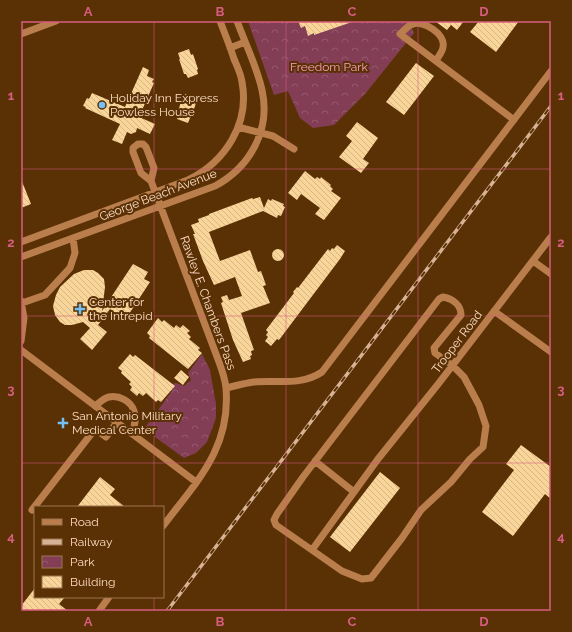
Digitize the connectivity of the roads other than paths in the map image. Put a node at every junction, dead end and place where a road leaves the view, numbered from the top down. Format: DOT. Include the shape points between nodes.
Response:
graph roads {
  1 [pos="56,21"];
  2 [pos="220,21"];
  3 [pos="237,21"];
  4 [pos="21,34"];
  5 [pos="245,42"];
  6 [pos="230,48"];
  7 [pos="436,61"];
  8 [pos="551,71"];
  9 [pos="514,120"];
  10 [pos="238,127"];
  11 [pos="261,133"];
  12 [pos="294,149"];
  13 [pos="151,181"];
  14 [pos="155,192"];
  15 [pos="161,207"];
  16 [pos="551,237"];
  17 [pos="73,238"];
  18 [pos="21,242"];
  19 [pos="21,257"];
  20 [pos="533,261"];
  21 [pos="551,274"];
  22 [pos="21,302"];
  23 [pos="494,311"];
  24 [pos="21,341"];
  25 [pos="21,350"];
  26 [pos="551,352"];
  27 [pos="453,366"];
  28 [pos="226,388"];
  29 [pos="95,406"];
  30 [pos="117,422"];
  31 [pos="132,434"];
  32 [pos="316,461"];
  33 [pos="196,482"];
  34 [pos="354,492"];
  35 [pos="35,506"];
  36 [pos="34,507"];
  37 [pos="32,510"];
  38 [pos="164,525"];
  39 [pos="312,550"];
  40 [pos="108,598"];
  41 [pos="99,611"];
  1 -- 4 [label="street"];
  2 -- 6 [label="street, George Beach Avenue"];
  3 -- 5 [label="street, George Beach Avenue"];
  5 -- 6 [label="street"];
  5 -- 11 [label="street, George Beach Avenue" via="262,90 264,108"];
  6 -- 10 [label="street, George Beach Avenue" via="242,80 243,108"];
  7 -- 7 [label="street" via="418,47 400,34 412,24 421,23 437,32 443,40 444,47"];
  7 -- 9 [label="street"];
  8 -- 9 [label="street"];
  9 -- 28 [label="street" via="322,372 300,381 254,382"];
  10 -- 11 [label="street"];
  10 -- 14 [label="street, George Beach Avenue" via="230,144 212,165 192,178"];
  11 -- 12 [label="street" via="273,136"];
  11 -- 15 [label="street, George Beach Avenue" via="249,158 230,177 215,186"];
  13 -- 13 [label="street" via="154,168 146,147 138,144 133,148 133,152 141,174"];
  13 -- 14 [label="street, Rawley E. Chambers Pass"];
  14 -- 15 [label="street, Rawley E. Chambers Pass"];
  14 -- 18 [label="street, George Beach Avenue"];
  15 -- 17 [label="street, George Beach Avenue"];
  15 -- 28 [label="street, Rawley E. Chambers Pass" via="219,362"];
  16 -- 20 [label="street, Trooper Road"];
  17 -- 19 [label="street, George Beach Avenue"];
  17 -- 22 [label="street" via="75,254 70,268 45,295"];
  20 -- 21 [label="street"];
  20 -- 23 [label="street, Trooper Road"];
  22 -- 24 [label="street" via="24,325"];
  23 -- 26 [label="street"];
  23 -- 27 [label="street, Trooper Road"];
  25 -- 29 [label="street"];
  27 -- 32 [label="street" via="435,353 434,348 461,315 458,305 443,297"];
  27 -- 34 [label="street, Trooper Road"];
  27 -- 39 [label="street" via="464,377 479,405 486,426 483,447 421,510 371,578 362,579 342,571"];
  28 -- 33 [label="street, Rawley E. Chambers Pass" via="222,435 212,460"];
  29 -- 30 [label="street"];
  29 -- 31 [label="street" via="108,397 118,396 128,402 134,411"];
  30 -- 31 [label="street"];
  30 -- 35 [label="street" via="106,438 95,429"];
  31 -- 33 [label="street"];
  32 -- 34 [label="street"];
  32 -- 39 [label="street" via="274,520 276,525"];
  33 -- 38 [label="street, Rawley E. Chambers Pass"];
  34 -- 39 [label="street, Trooper Road"];
  36 -- 37 [label="street"];
  40 -- 41 [label="street"];
}
